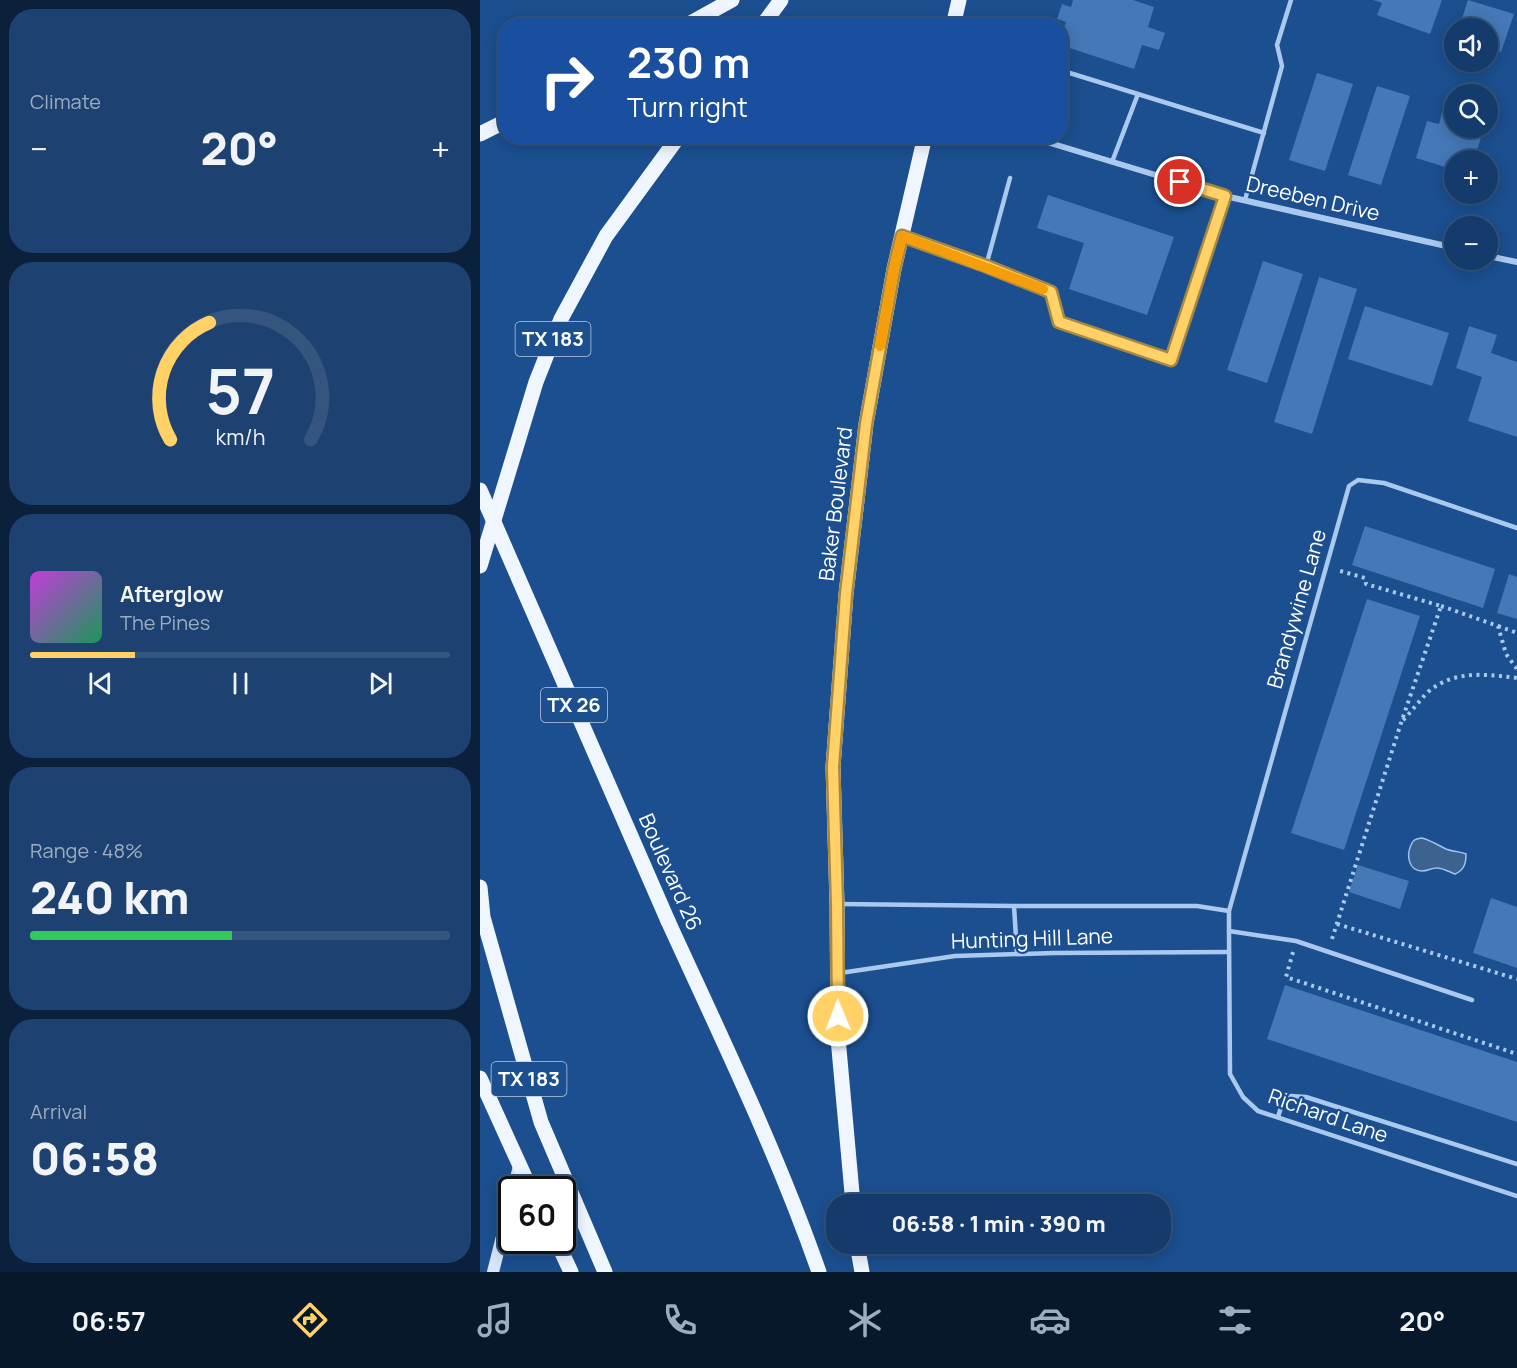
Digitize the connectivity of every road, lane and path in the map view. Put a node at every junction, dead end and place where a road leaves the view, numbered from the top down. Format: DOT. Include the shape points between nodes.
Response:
graph roads {
  1 [pos="732,0"];
  2 [pos="781,0"];
  3 [pos="959,0"];
  4 [pos="1291,0"];
  5 [pos="699,18"];
  6 [pos="768,18"];
  7 [pos="955,18"];
  8 [pos="1068,72"];
  9 [pos="1138,94"];
  10 [pos="498,125"];
  11 [pos="1264,133"];
  12 [pos="480,134"];
  13 [pos="673,144"];
  14 [pos="923,144"];
  15 [pos="1053,144"];
  16 [pos="1112,162"];
  17 [pos="1010,178"];
  18 [pos="1225,196"];
  19 [pos="1245,200"];
  20 [pos="902,236"];
  21 [pos="1444,245"];
  22 [pos="1498,258"];
  23 [pos="1517,262"];
  24 [pos="986,266"];
  25 [pos="480,490"];
  26 [pos="1517,528"];
  27 [pos="480,566"];
  28 [pos="1326,567"];
  29 [pos="1441,606"];
  30 [pos="1498,626"];
  31 [pos="1517,633"];
  32 [pos="1517,669"];
  33 [pos="1517,678"];
  34 [pos="1401,723"];
  35 [pos="480,887"];
  36 [pos="837,904"];
  37 [pos="1014,906"];
  38 [pos="1229,911"];
  39 [pos="1336,924"];
  40 [pos="1229,931"];
  41 [pos="1296,941"];
  42 [pos="1328,951"];
  43 [pos="1229,952"];
  44 [pos="1017,954"];
  45 [pos="837,974"];
  46 [pos="1517,979"];
  47 [pos="1472,1000"];
  48 [pos="1517,1054"];
  49 [pos="480,1078"];
  50 [pos="1278,1117"];
  51 [pos="1517,1164"];
  52 [pos="519,1166"];
  53 [pos="516,1176"];
  54 [pos="524,1176"];
  55 [pos="852,1194"];
  56 [pos="1517,1196"];
  57 [pos="498,1250"];
  58 [pos="563,1254"];
  59 [pos="859,1254"];
  60 [pos="492,1272"];
  61 [pos="571,1272"];
  62 [pos="605,1272"];
  63 [pos="819,1272"];
  64 [pos="862,1272"];
  1 -- 5 [label="main road"];
  2 -- 6 [label="main road"];
  3 -- 7 [label="main road"];
  4 -- 11 [label="lane" via="1277,45 1282,66"];
  8 -- 9 [label="lane"];
  9 -- 11 [label="lane"];
  9 -- 16 [label="lane"];
  10 -- 12 [label="main road"];
  11 -- 19 [label="lane"];
  13 -- 27 [label="main road, TX 183" via="606,236 561,319 536,382"];
  14 -- 20 [label="main road, Baker Boulevard"];
  15 -- 16 [label="street, Dreeben Drive"];
  16 -- 18 [label="street, Dreeben Drive"];
  17 -- 24 [label="lane"];
  18 -- 19 [label="street, Dreeben Drive"];
  18 -- 24 [label="lane" via="1171,360 1059,322 1051,292"];
  19 -- 21 [label="street, Dreeben Drive"];
  20 -- 24 [label="lane"];
  20 -- 36 [label="main road, Baker Boulevard" via="866,424 846,594 833,767"];
  22 -- 23 [label="street"];
  25 -- 63 [label="main road, Boulevard 26 / TX 26, bridge" via="758,1118"];
  26 -- 28 [label="lane, Brandywine Lane" via="1384,483 1358,480 1349,486"];
  28 -- 29 [label="path" via="1365,578 1366,584"];
  28 -- 38 [label="lane, Brandywine Lane"];
  29 -- 30 [label="path"];
  29 -- 34 [label="path"];
  30 -- 31 [label="path"];
  30 -- 32 [label="path" via="1506,654"];
  33 -- 34 [label="path" via="1469,674 1446,681 1429,692"];
  34 -- 39 [label="path"];
  35 -- 62 [label="main road, TX 183" via="483,917 541,1122"];
  36 -- 37 [label="lane, Hunting Hill Lane"];
  36 -- 45 [label="main road, Baker Boulevard"];
  37 -- 38 [label="lane, Hunting Hill Lane" via="1197,906"];
  37 -- 44 [label="lane"];
  38 -- 40 [label="lane, Richard Lane"];
  39 -- 42 [label="path"];
  39 -- 46 [label="path"];
  40 -- 41 [label="lane"];
  40 -- 43 [label="lane, Richard Lane"];
  41 -- 42 [label="lane"];
  41 -- 48 [label="path" via="1286,977"];
  42 -- 47 [label="lane"];
  43 -- 44 [label="lane, Hunting Hill Lane"];
  43 -- 50 [label="lane, Richard Lane" via="1230,1074 1243,1097 1258,1111"];
  44 -- 45 [label="lane, Hunting Hill Lane" via="955,956"];
  45 -- 55 [label="main road, Baker Boulevard" via="838,1038"];
  49 -- 52 [label="main road"];
  50 -- 51 [label="lane" via="1282,1104 1291,1096 1306,1097"];
  50 -- 56 [label="lane, Richard Lane"];
  52 -- 53 [label="main road"];
  52 -- 54 [label="main road"];
  57 -- 60 [label="main road"];
  58 -- 61 [label="main road"];
  59 -- 64 [label="main road"];
}
